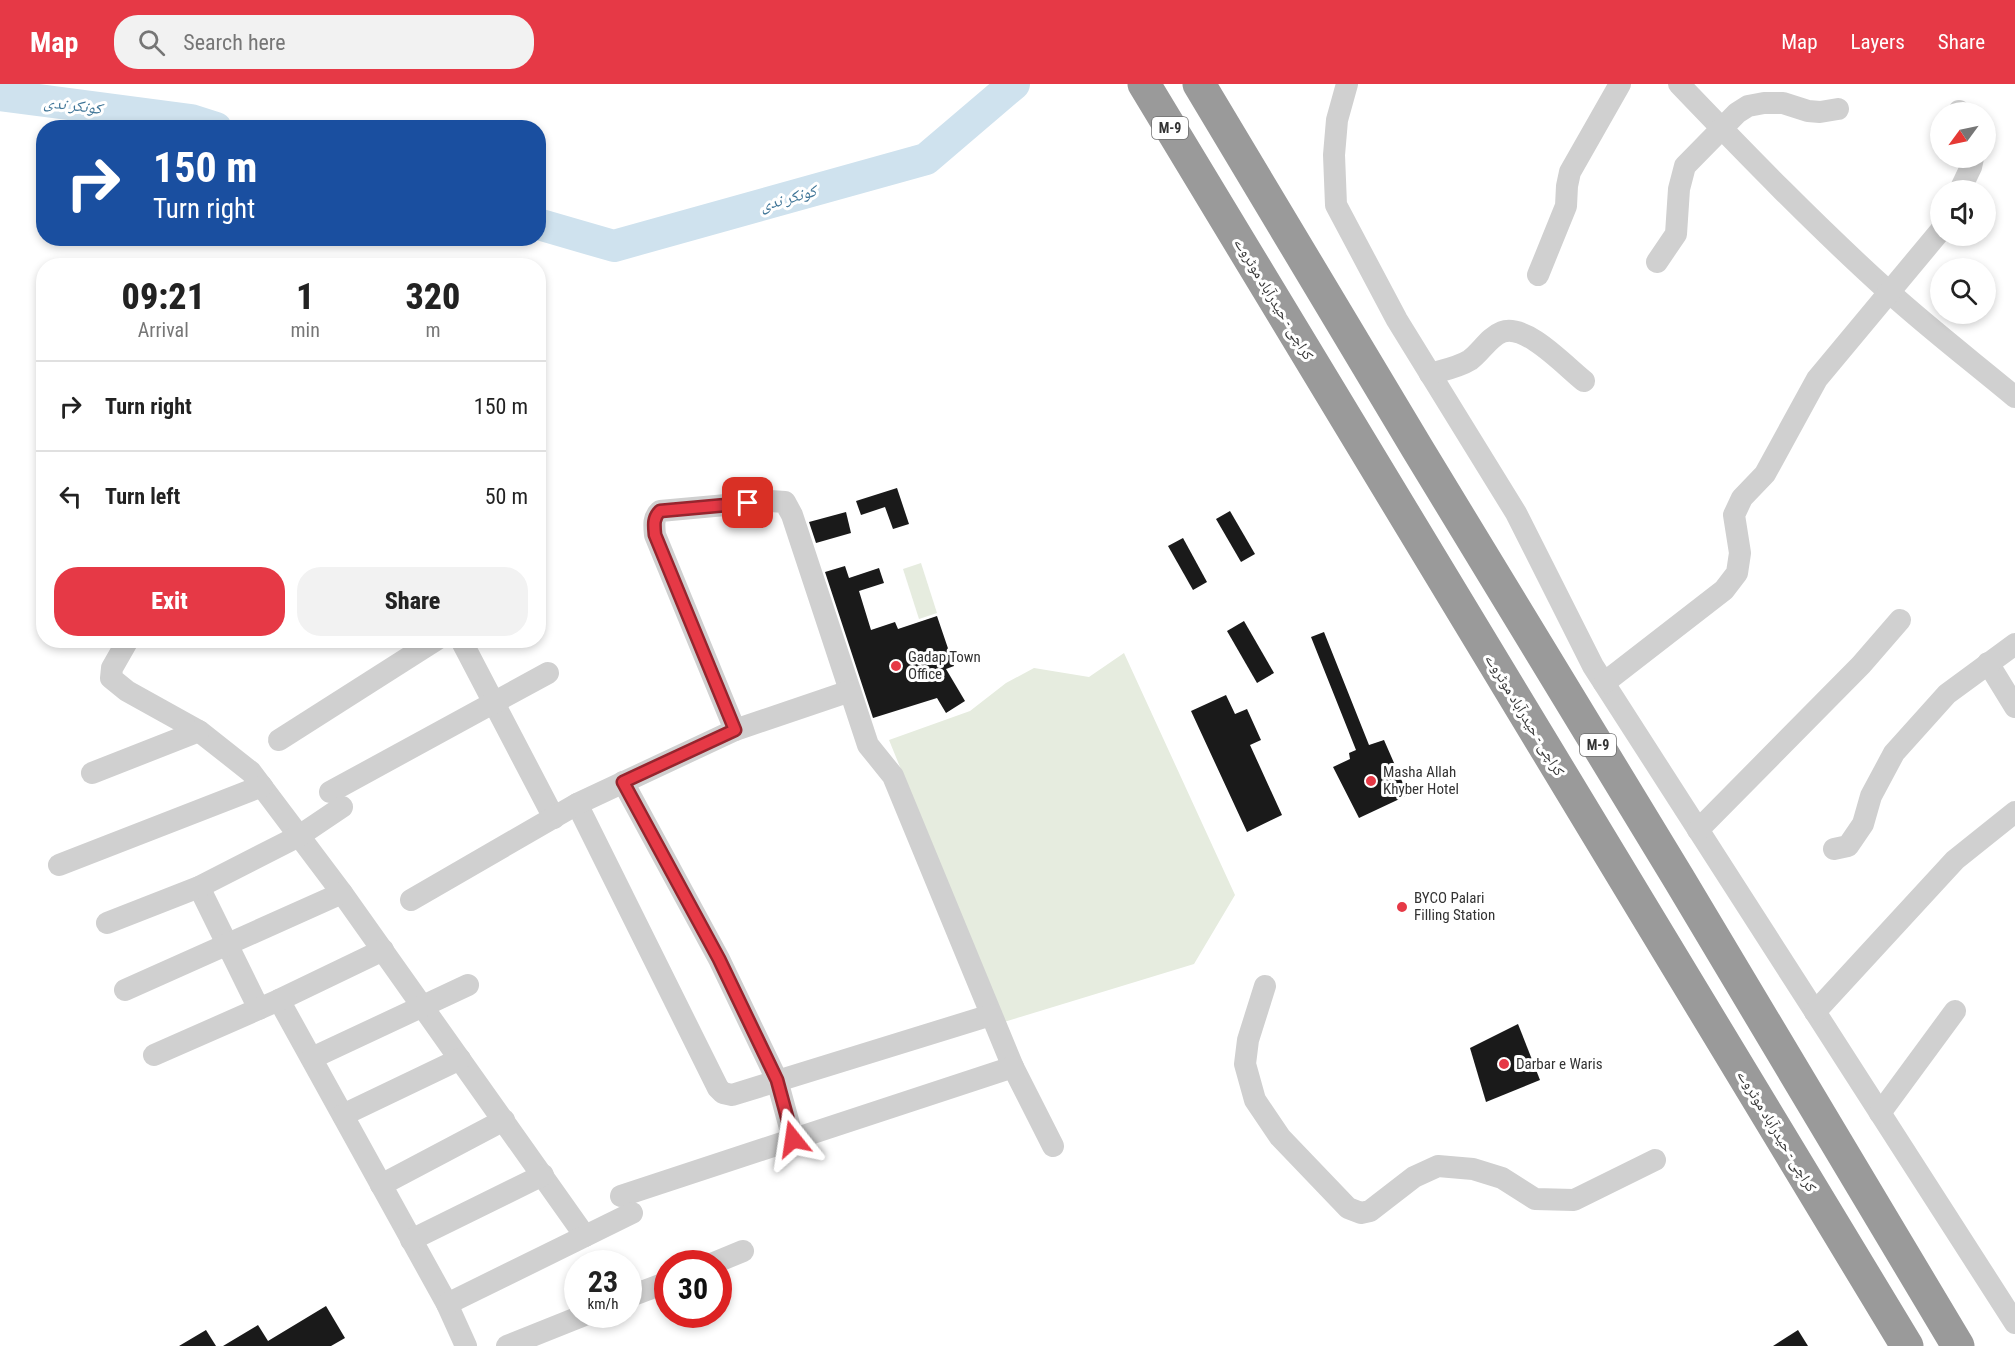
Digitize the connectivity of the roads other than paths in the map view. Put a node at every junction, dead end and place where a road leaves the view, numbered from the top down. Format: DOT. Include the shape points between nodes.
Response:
graph roads {
  1 [pos="1144,84"];
  2 [pos="1199,84"];
  3 [pos="1347,84"];
  4 [pos="1620,84"];
  5 [pos="1683,86"];
  6 [pos="1838,110"];
  7 [pos="1722,129"];
  8 [pos="1930,243"];
  9 [pos="1657,262"];
  10 [pos="1538,275"];
  11 [pos="1889,292"];
  12 [pos="1430,374"];
  13 [pos="1584,381"];
  14 [pos="2015,397"];
  15 [pos="1900,620"];
  16 [pos="2015,644"];
  17 [pos="123,648"];
  18 [pos="423,648"];
  19 [pos="465,648"];
  20 [pos="1988,663"];
  21 [pos="548,673"];
  22 [pos="1604,683"];
  23 [pos="850,691"];
  24 [pos="494,704"];
  25 [pos="2015,707"];
  26 [pos="735,730"];
  27 [pos="199,731"];
  28 [pos="279,740"];
  29 [pos="92,773"];
  30 [pos="623,782"];
  31 [pos="262,786"];
  32 [pos="577,804"];
  33 [pos="2015,812"];
  34 [pos="554,818"];
  35 [pos="1698,830"];
  36 [pos="299,836"];
  37 [pos="1834,849"];
  38 [pos="59,865"];
  39 [pos="199,887"];
  40 [pos="342,893"];
  41 [pos="411,900"];
  42 [pos="107,923"];
  43 [pos="227,944"];
  44 [pos="383,950"];
  45 [pos="468,985"];
  46 [pos="1265,986"];
  47 [pos="125,990"];
  48 [pos="279,1000"];
  49 [pos="423,1007"];
  50 [pos="259,1009"];
  51 [pos="1955,1011"];
  52 [pos="1815,1012"];
  53 [pos="992,1015"];
  54 [pos="154,1055"];
  55 [pos="312,1058"];
  56 [pos="460,1059"];
  57 [pos="1013,1067"];
  58 [pos="777,1080"];
  59 [pos="1880,1113"];
  60 [pos="343,1114"];
  61 [pos="504,1120"];
  62 [pos="793,1139"];
  63 [pos="1053,1146"];
  64 [pos="1655,1160"];
  65 [pos="543,1175"];
  66 [pos="381,1185"];
  67 [pos="585,1236"];
  68 [pos="411,1240"];
  69 [pos="743,1251"];
  70 [pos="732,1256"];
  71 [pos="447,1304"];
  72 [pos="564,1323"];
  73 [pos="2015,1323"];
  74 [pos="466,1346"];
  75 [pos="507,1346"];
  76 [pos="1907,1346"];
  77 [pos="1958,1346"];
  1 -- 76 [label="highway, کراچی - حیدرآباد موٹروے / M-9"];
  2 -- 77 [label="highway, M-9"];
  3 -- 12 [label="street" via="1337,120 1336,205"];
  4 -- 10 [label="street" via="1570,172 1566,206"];
  5 -- 7 [label="street"];
  6 -- 7 [label="street" via="1808,111 1764,102 1737,113"];
  7 -- 9 [label="street" via="1685,166 1676,234"];
  7 -- 11 [label="street"];
  8 -- 11 [label="street"];
  11 -- 14 [label="street"];
  11 -- 22 [label="street" via="1817,380 1766,474 1742,498 1734,514 1740,553 1737,573 1724,591"];
  12 -- 13 [label="street" via="1471,359 1502,332 1515,331 1529,336"];
  12 -- 22 [label="street" via="1516,513"];
  15 -- 35 [label="street" via="1861,665"];
  16 -- 20 [label="street"];
  17 -- 27 [label="street" via="111,678"];
  18 -- 28 [label="street"];
  19 -- 24 [label="street"];
  20 -- 25 [label="street"];
  20 -- 37 [label="street" via="1947,694 1894,753 1871,796 1863,824 1848,846"];
  21 -- 24 [label="street"];
  22 -- 35 [label="street"];
  23 -- 26 [label="street"];
  23 -- 26 [label="street" via="785,502 660,511 654,525 655,535"];
  23 -- 53 [label="street" via="868,745 893,776"];
  24 -- 34 [label="street"];
  24 -- 36 [label="street" via="336,800"];
  26 -- 30 [label="street"];
  27 -- 29 [label="street"];
  27 -- 31 [label="street"];
  30 -- 32 [label="street"];
  30 -- 58 [label="street" via="719,959"];
  31 -- 36 [label="street"];
  31 -- 38 [label="street"];
  32 -- 34 [label="street"];
  32 -- 58 [label="street" via="717,1088 732,1095"];
  33 -- 52 [label="street" via="1955,860"];
  34 -- 41 [label="street"];
  35 -- 52 [label="street"];
  36 -- 39 [label="street"];
  36 -- 40 [label="street"];
  39 -- 42 [label="street"];
  39 -- 43 [label="street"];
  40 -- 43 [label="street"];
  40 -- 44 [label="street"];
  43 -- 47 [label="street"];
  43 -- 50 [label="street"];
  44 -- 48 [label="street"];
  44 -- 49 [label="street"];
  45 -- 49 [label="street"];
  46 -- 64 [label="street" via="1248,1040 1245,1064 1256,1100 1280,1137 1348,1208 1361,1213 1370,1211 1414,1177 1438,1166 1473,1169 1502,1178 1535,1199 1574,1200"];
  48 -- 50 [label="street"];
  48 -- 55 [label="street"];
  49 -- 55 [label="street"];
  49 -- 56 [label="street"];
  50 -- 54 [label="street"];
  51 -- 59 [label="street"];
  52 -- 59 [label="street"];
  53 -- 57 [label="street"];
  53 -- 58 [label="street"];
  55 -- 60 [label="street"];
  56 -- 60 [label="street"];
  56 -- 61 [label="street"];
  57 -- 62 [label="street"];
  57 -- 63 [label="street"];
  58 -- 62 [label="street"];
  59 -- 73 [label="street"];
  60 -- 66 [label="street"];
  61 -- 65 [label="street"];
  61 -- 66 [label="street"];
  62 -- 67 [label="street" via="627,1204"];
  65 -- 67 [label="street"];
  65 -- 68 [label="street"];
  66 -- 68 [label="street"];
  67 -- 71 [label="street"];
  68 -- 71 [label="street"];
  69 -- 70 [label="street"];
  71 -- 74 [label="street"];
  72 -- 75 [label="street"];
}
